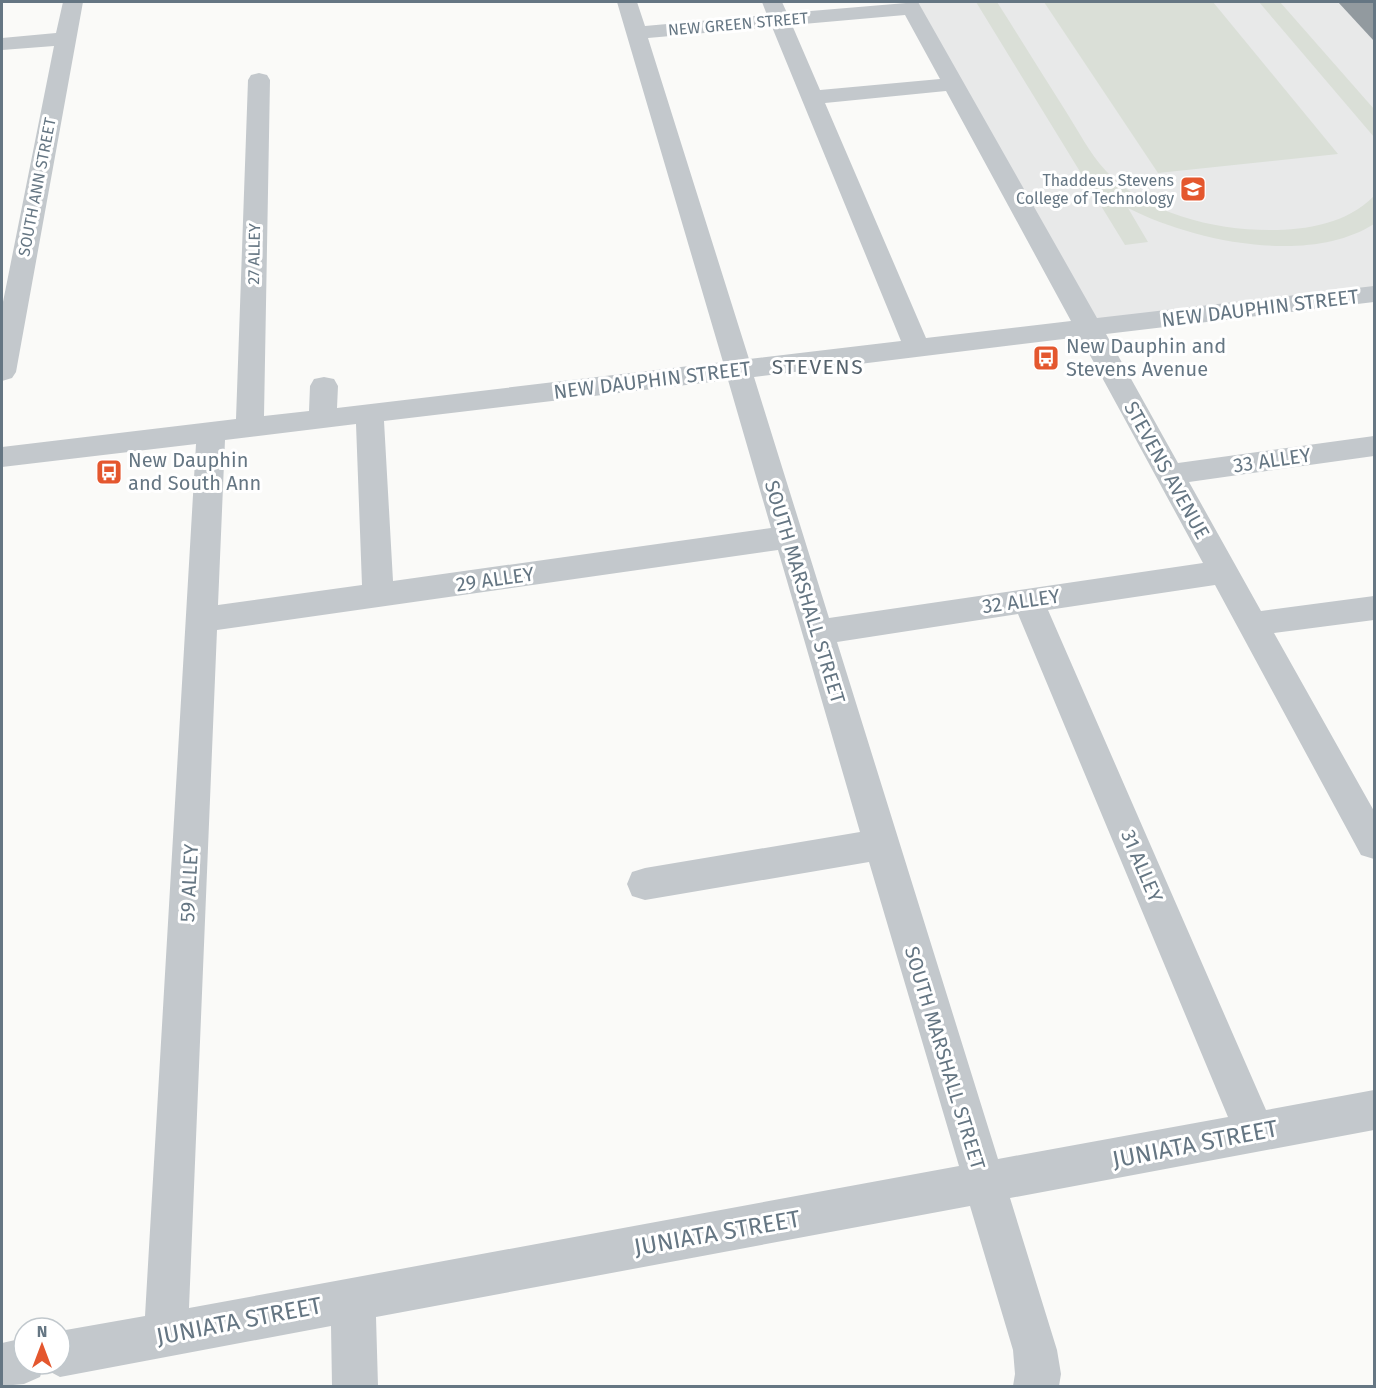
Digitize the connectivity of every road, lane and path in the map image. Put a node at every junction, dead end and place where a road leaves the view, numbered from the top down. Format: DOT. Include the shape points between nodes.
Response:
graph roads {
  1 [pos="73,2"];
  2 [pos="627,2"];
  3 [pos="910,5"];
  4 [pos="776,11"];
  5 [pos="637,33"];
  6 [pos="66,39"];
  7 [pos="2,44"];
  8 [pos="259,80"];
  9 [pos="954,84"];
  10 [pos="815,101"];
  11 [pos="1374,294"];
  12 [pos="1089,328"];
  13 [pos="917,349"];
  14 [pos="738,370"];
  15 [pos="2,372"];
  16 [pos="324,386"];
  17 [pos="370,413"];
  18 [pos="322,419"];
  19 [pos="250,427"];
  20 [pos="211,432"];
  21 [pos="1374,446"];
  22 [pos="2,457"];
  23 [pos="1169,474"];
  24 [pos="789,537"];
  25 [pos="1224,572"];
  26 [pos="378,595"];
  27 [pos="1028,600"];
  28 [pos="1374,608"];
  29 [pos="202,620"];
  30 [pos="1253,624"];
  31 [pos="817,632"];
  32 [pos="1372,836"];
  33 [pos="881,844"];
  34 [pos="645,884"];
  35 [pos="1374,1110"];
  36 [pos="1255,1133"];
  37 [pos="983,1183"];
  38 [pos="353,1300"];
  39 [pos="166,1335"];
  40 [pos="72,1352"];
  41 [pos="355,1386"];
  42 [pos="1036,1386"];
  1 -- 6 [label="street, SOUTH ANN STREET"];
  2 -- 5 [label="street, SOUTH MARSHALL STREET"];
  3 -- 4 [label="street, NEW GREEN STREET"];
  3 -- 9 [label="street, STEVENS AVENUE"];
  4 -- 5 [label="street, NEW GREEN STREET"];
  4 -- 10 [label="street"];
  5 -- 14 [label="street, SOUTH MARSHALL STREET"];
  6 -- 7 [label="street"];
  6 -- 15 [label="street, SOUTH ANN STREET"];
  8 -- 19 [label="street, 27 ALLEY"];
  9 -- 10 [label="street"];
  9 -- 12 [label="street, STEVENS AVENUE"];
  10 -- 13 [label="street"];
  11 -- 12 [label="street, NEW DAUPHIN STREET"];
  12 -- 13 [label="street, NEW DAUPHIN STREET"];
  12 -- 23 [label="street, STEVENS AVENUE"];
  13 -- 14 [label="street, NEW DAUPHIN STREET"];
  14 -- 17 [label="street, NEW DAUPHIN STREET"];
  14 -- 24 [label="street, SOUTH MARSHALL STREET"];
  16 -- 18 [label="street"];
  17 -- 18 [label="street, NEW DAUPHIN STREET"];
  17 -- 26 [label="street"];
  18 -- 19 [label="street, NEW DAUPHIN STREET"];
  19 -- 20 [label="street, NEW DAUPHIN STREET"];
  20 -- 22 [label="street, NEW DAUPHIN STREET"];
  20 -- 29 [label="street, 59 ALLEY"];
  21 -- 23 [label="street, 33 ALLEY"];
  23 -- 25 [label="street, STEVENS AVENUE"];
  24 -- 26 [label="street, 29 ALLEY"];
  24 -- 31 [label="street, SOUTH MARSHALL STREET"];
  25 -- 27 [label="street, 32 ALLEY"];
  25 -- 30 [label="street, STEVENS AVENUE"];
  26 -- 29 [label="street, 29 ALLEY"];
  27 -- 31 [label="street, 32 ALLEY"];
  27 -- 36 [label="street, 31 ALLEY"];
  28 -- 30 [label="street"];
  29 -- 39 [label="street, 59 ALLEY"];
  30 -- 32 [label="street, STEVENS AVENUE"];
  31 -- 33 [label="street, SOUTH MARSHALL STREET"];
  33 -- 34 [label="street"];
  33 -- 37 [label="street, SOUTH MARSHALL STREET"];
  35 -- 36 [label="street, JUNIATA STREET"];
  36 -- 37 [label="street, JUNIATA STREET"];
  37 -- 38 [label="street, JUNIATA STREET"];
  37 -- 42 [label="street, SOUTH MARSHALL STREET" via="1035,1350"];
  38 -- 39 [label="street, JUNIATA STREET"];
  38 -- 41 [label="street"];
  39 -- 40 [label="street, JUNIATA STREET"];
}
